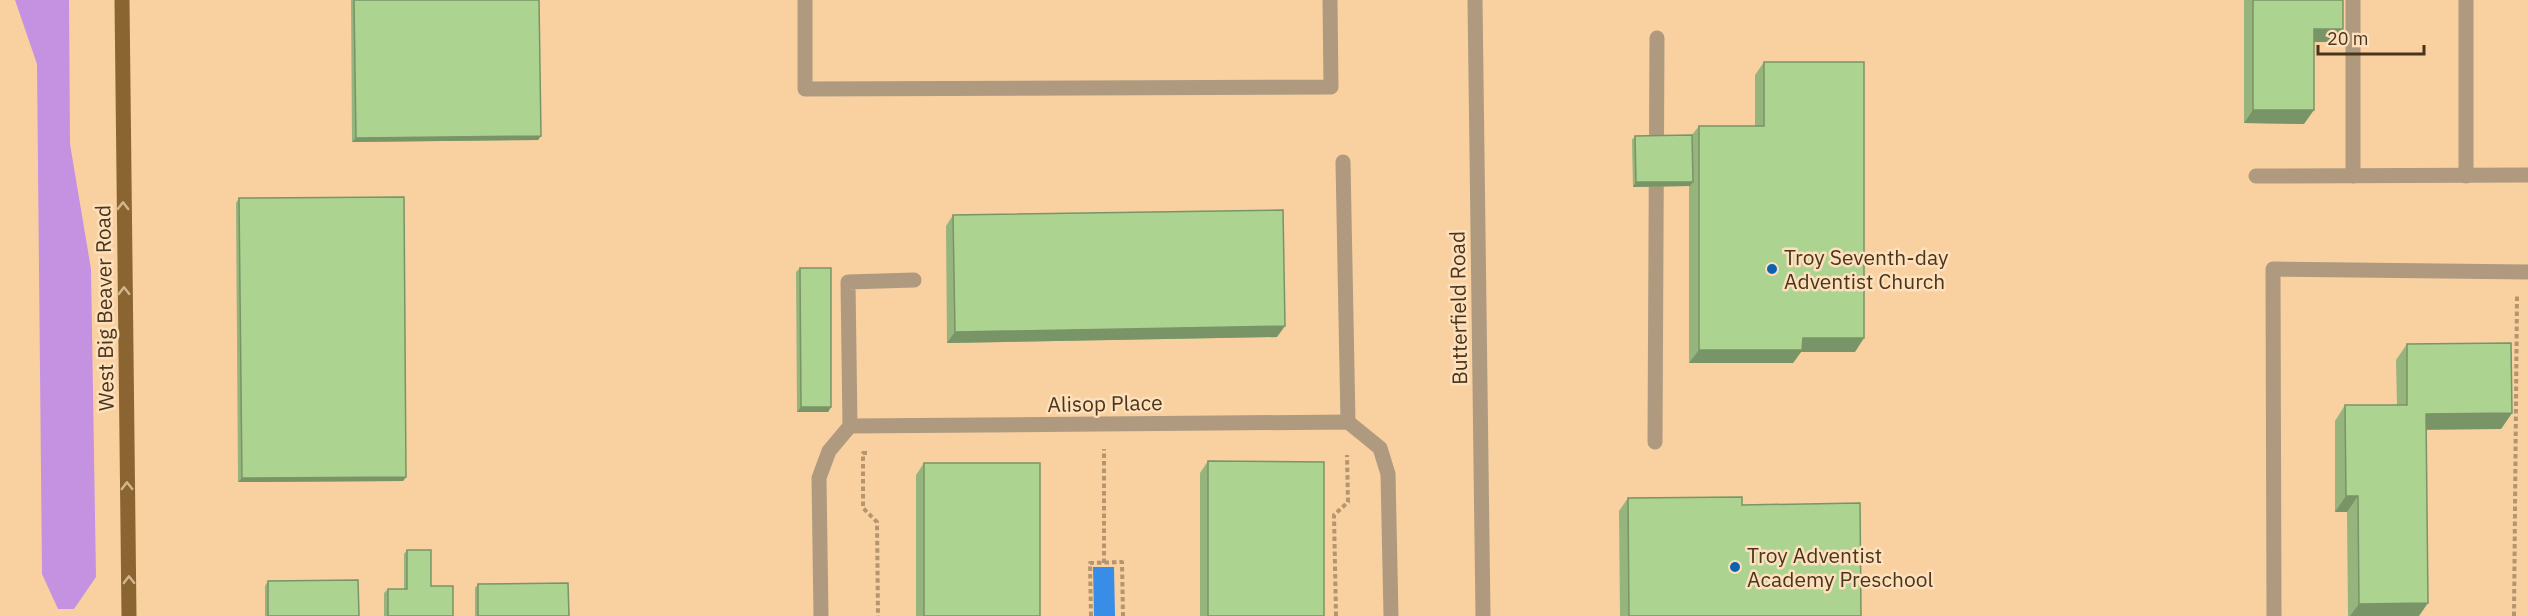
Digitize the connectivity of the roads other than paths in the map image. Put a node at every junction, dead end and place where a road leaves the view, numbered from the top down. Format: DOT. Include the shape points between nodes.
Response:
graph roads {
  1 [pos="122,0"];
  2 [pos="805,0"];
  3 [pos="1330,0"];
  4 [pos="1475,0"];
  5 [pos="2353,0"];
  6 [pos="2466,0"];
  7 [pos="1657,38"];
  8 [pos="1343,162"];
  9 [pos="2528,175"];
  10 [pos="2256,176"];
  11 [pos="2353,176"];
  12 [pos="2466,176"];
  13 [pos="2523,271"];
  14 [pos="914,280"];
  15 [pos="1348,422"];
  16 [pos="850,426"];
  17 [pos="1655,442"];
  18 [pos="129,616"];
  19 [pos="821,616"];
  20 [pos="1390,616"];
  21 [pos="1483,616"];
  22 [pos="2274,616"];
  18 -- 1 [label="main road, West Big Beaver Road, one-way"];
  2 -- 3 [label="street" via="805,89 841,89 1330,87"];
  4 -- 21 [label="street, Butterfield Road"];
  5 -- 11 [label="street"];
  6 -- 12 [label="street"];
  7 -- 17 [label="street"];
  8 -- 15 [label="street"];
  9 -- 12 [label="street"];
  10 -- 11 [label="street"];
  11 -- 12 [label="street"];
  13 -- 22 [label="street" via="2273,269"];
  14 -- 16 [label="street" via="848,282"];
  15 -- 16 [label="street, Alisop Place"];
  15 -- 20 [label="street" via="1380,448 1389,474"];
  16 -- 19 [label="street" via="829,451 819,478"];
}
